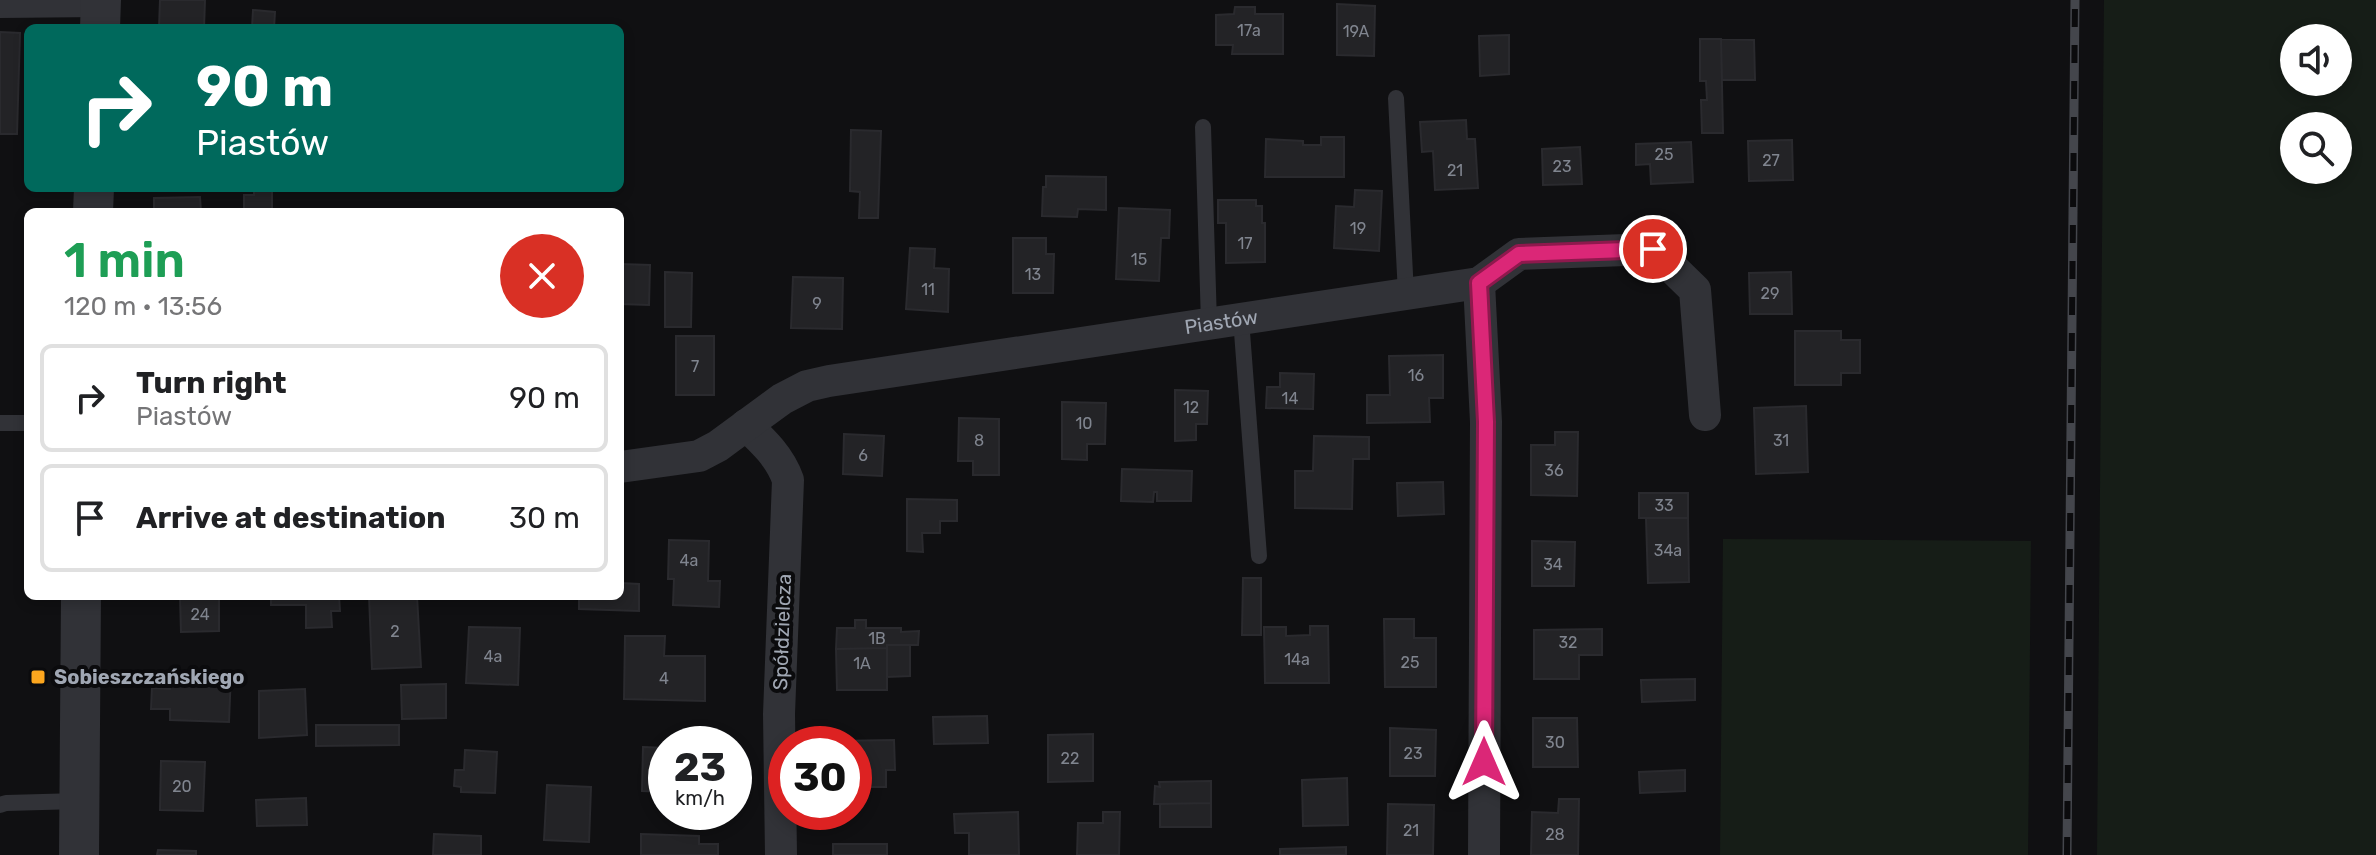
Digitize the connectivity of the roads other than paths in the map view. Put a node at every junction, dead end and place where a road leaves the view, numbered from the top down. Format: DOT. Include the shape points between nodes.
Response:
graph roads {
  1 [pos="101,0"];
  2 [pos="0,2"];
  3 [pos="100,24"];
  4 [pos="1396,98"];
  5 [pos="1203,127"];
  6 [pos="1479,283"];
  7 [pos="1406,294"];
  8 [pos="1241,319"];
  9 [pos="1209,323"];
  10 [pos="1705,415"];
  11 [pos="0,423"];
  12 [pos="24,423"];
  13 [pos="746,425"];
  14 [pos="624,466"];
  15 [pos="1259,556"];
  16 [pos="81,600"];
  17 [pos="79,801"];
  18 [pos="0,805"];
  19 [pos="79,855"];
  20 [pos="781,855"];
  21 [pos="1484,855"];
  1 -- 2 [label="street"];
  1 -- 3 [label="street"];
  4 -- 7 [label="lane"];
  5 -- 9 [label="lane"];
  6 -- 7 [label="street, Piastów"];
  6 -- 10 [label="street, Piastów" via="1519,254 1653,249 1695,290"];
  6 -- 21 [label="street" via="1486,422"];
  7 -- 8 [label="street, Piastów"];
  8 -- 9 [label="street, Piastów"];
  8 -- 15 [label="lane"];
  9 -- 13 [label="street, Piastów" via="829,381 782,399"];
  11 -- 12 [label="lane"];
  13 -- 14 [label="street, Piastów" via="699,456"];
  13 -- 20 [label="street, Spółdzielcza" via="770,448 788,480 779,714"];
  16 -- 17 [label="street"];
  17 -- 18 [label="lane"];
  17 -- 19 [label="street"];
}
